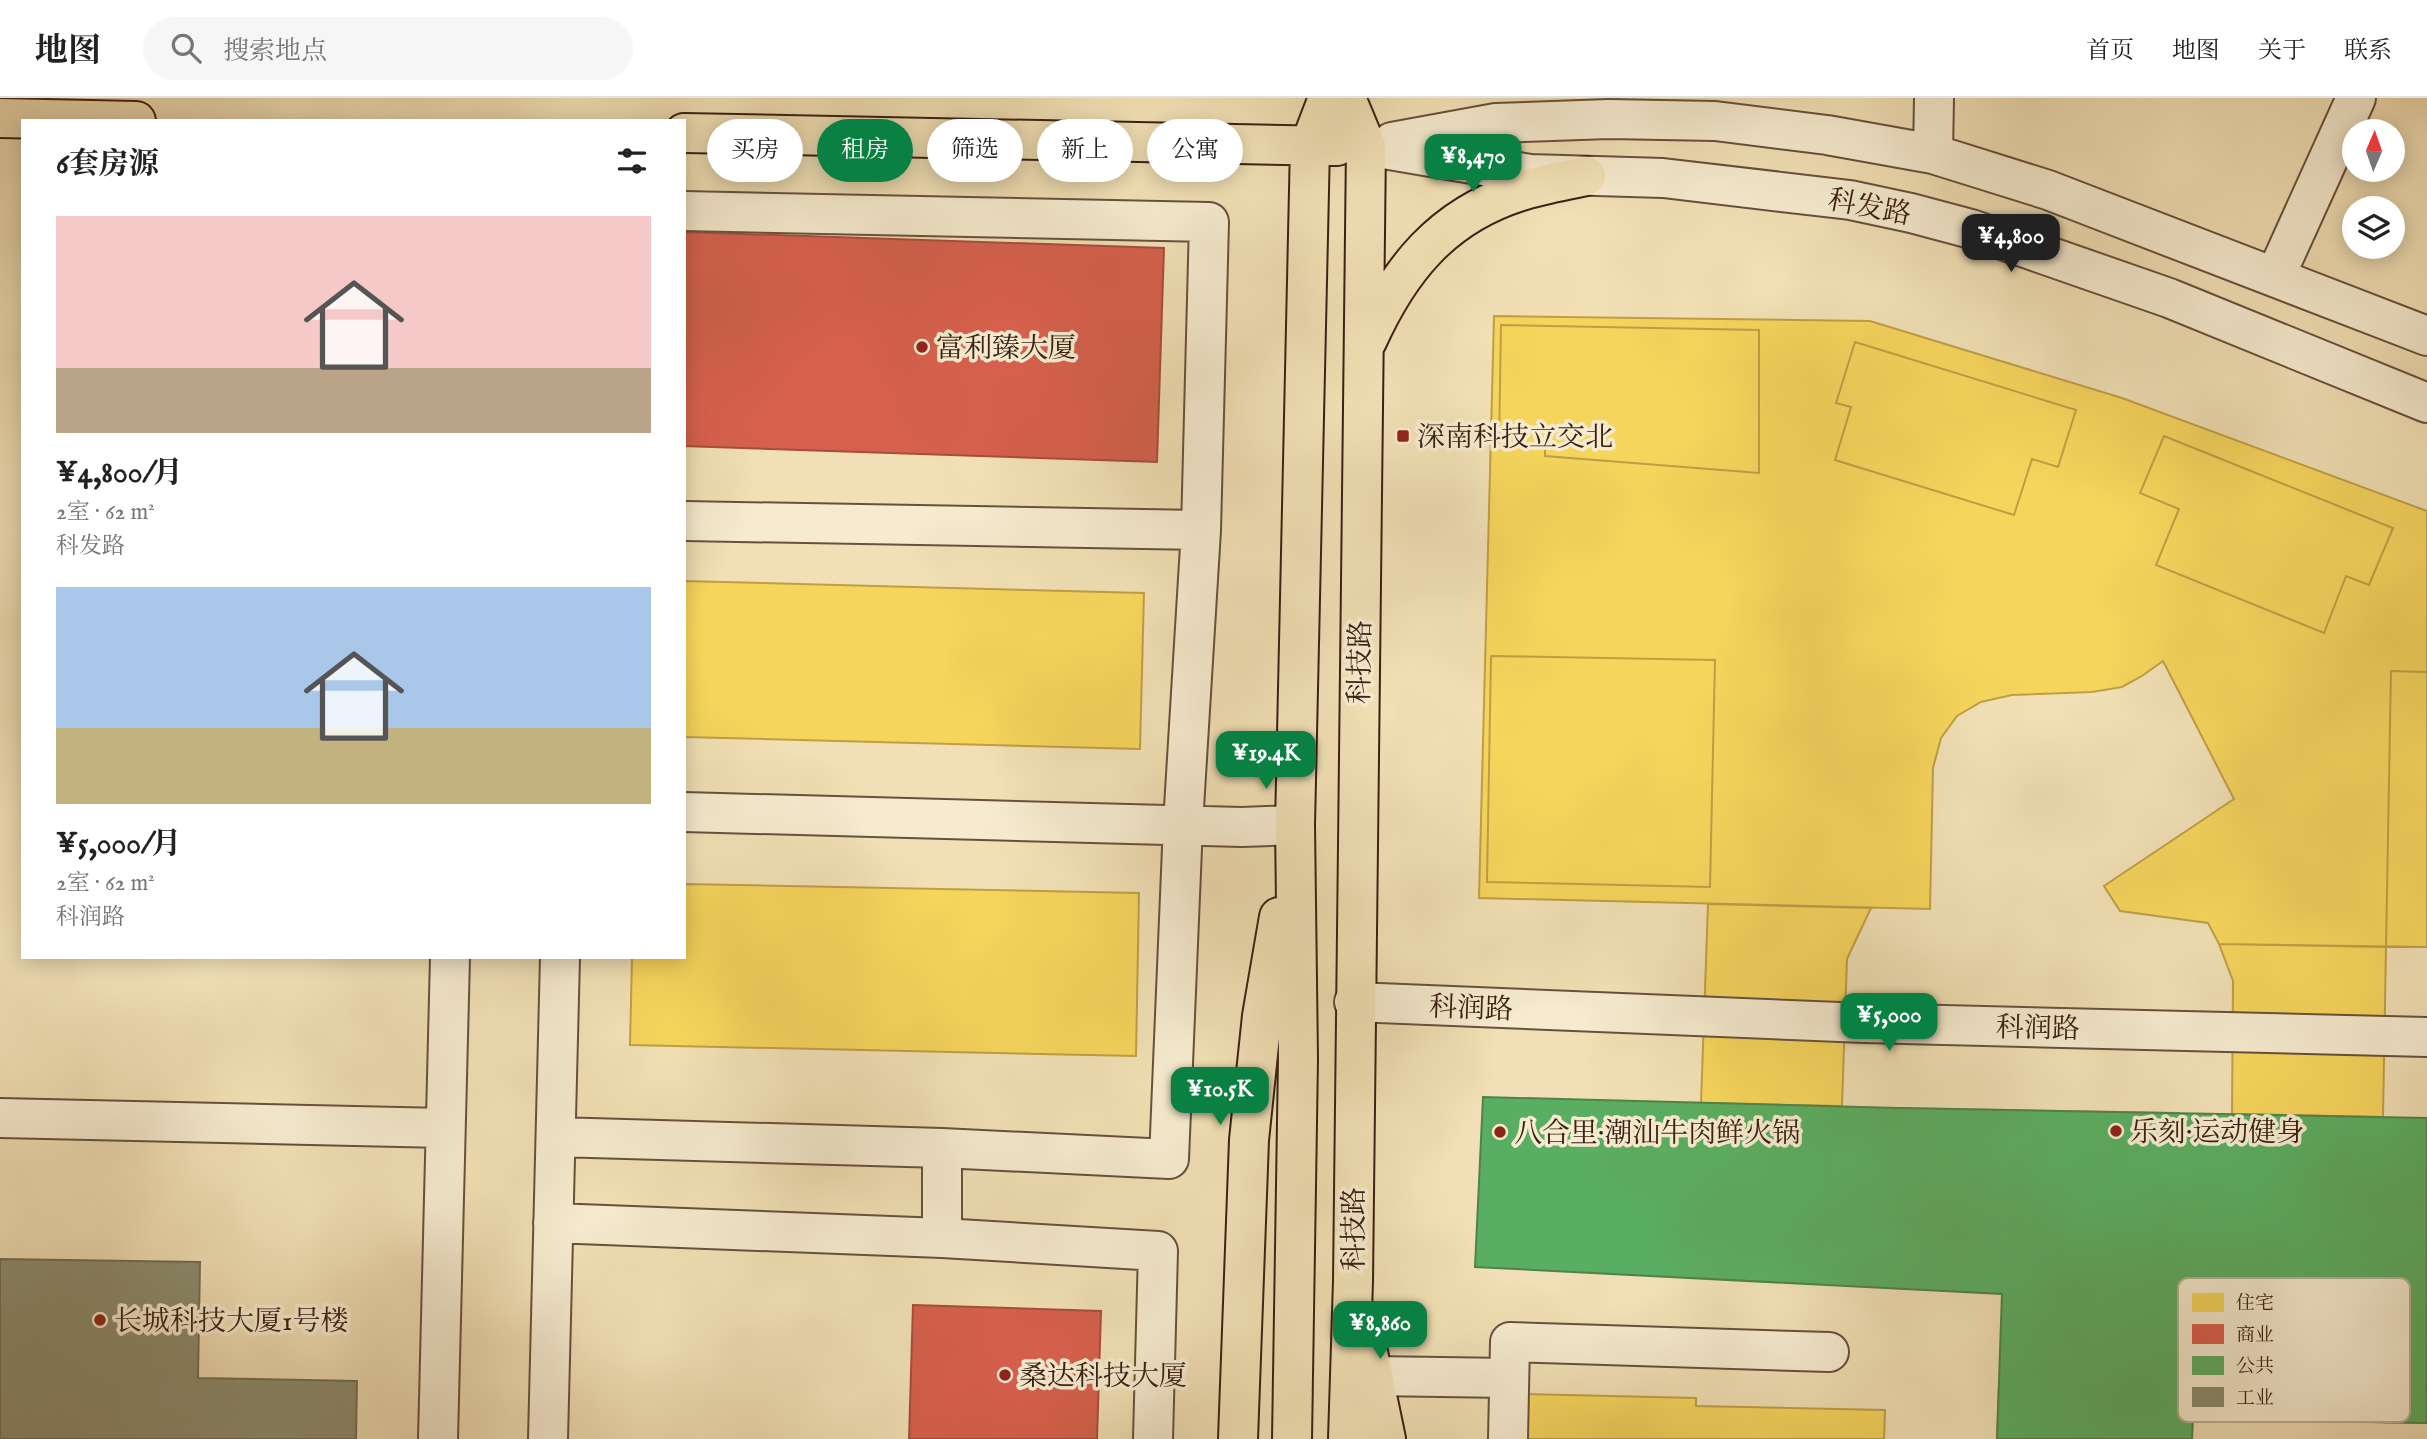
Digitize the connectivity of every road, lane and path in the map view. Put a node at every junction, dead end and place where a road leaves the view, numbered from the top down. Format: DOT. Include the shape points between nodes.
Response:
graph roads {
  1 [pos="1328,98"];
  2 [pos="1346,98"];
  3 [pos="1934,98"];
  4 [pos="2356,98"];
  5 [pos="2340,116"];
  6 [pos="0,118"];
  7 [pos="45,119"];
  8 [pos="686,133"];
  9 [pos="1310,145"];
  10 [pos="1366,146"];
  11 [pos="1933,154"];
  12 [pos="1586,176"];
  13 [pos="686,211"];
  14 [pos="2275,277"];
  15 [pos="2427,336"];
  16 [pos="1363,349"];
  17 [pos="2427,403"];
  18 [pos="686,521"];
  19 [pos="1201,530"];
  20 [pos="686,812"];
  21 [pos="1183,824"];
  22 [pos="1295,825"];
  23 [pos="450,959"];
  24 [pos="560,959"];
  25 [pos="1354,1002"];
  26 [pos="2427,1037"];
  27 [pos="0,1118"];
  28 [pos="444,1128"];
  29 [pos="556,1137"];
  30 [pos="942,1148"];
  31 [pos="553,1223"];
  32 [pos="942,1238"];
  33 [pos="1353,1281"];
  34 [pos="1829,1352"];
  35 [pos="1373,1376"];
  36 [pos="1509,1378"];
  37 [pos="438,1439"];
  38 [pos="548,1439"];
  39 [pos="1153,1439"];
  40 [pos="1238,1439"];
  41 [pos="1292,1439"];
  42 [pos="1348,1439"];
  43 [pos="1386,1439"];
  44 [pos="1507,1439"];
  1 -- 9 [label="main road, 科技路"];
  2 -- 10 [label="main road, 科技路"];
  3 -- 11 [label="street"];
  4 -- 5 [label="street"];
  5 -- 14 [label="street"];
  6 -- 7 [label="main road"];
  8 -- 9 [label="main road, 科发路"];
  9 -- 10 [label="main road, 科发路"];
  9 -- 22 [label="main road, 科技路"];
  10 -- 11 [label="street, 科发路" via="1496,123 1609,119 1715,121"];
  10 -- 12 [label="street, 科发路" via="1530,174"];
  10 -- 16 [label="main road, 科技路"];
  11 -- 14 [label="street, 科发路" via="2048,190"];
  12 -- 16 [label="main road" via="1517,192 1440,233 1408,267 1382,307"];
  12 -- 17 [label="street, 科发路" via="1663,178 1850,200 1971,229 2169,298"];
  13 -- 19 [label="street" via="1209,222"];
  14 -- 15 [label="street, 科发路"];
  16 -- 25 [label="main road, 科技路"];
  18 -- 19 [label="street"];
  19 -- 21 [label="street"];
  20 -- 21 [label="street"];
  21 -- 22 [label="street"];
  21 -- 30 [label="street" via="1169,1159"];
  22 -- 40 [label="main road" via="1262,1017 1249,1140"];
  22 -- 41 [label="main road, 科技路" via="1298,1059"];
  23 -- 28 [label="street"];
  24 -- 29 [label="street"];
  25 -- 26 [label="street, 科润路" via="1864,1023"];
  25 -- 33 [label="main road, 科技路"];
  27 -- 28 [label="street"];
  28 -- 37 [label="street"];
  29 -- 30 [label="street"];
  29 -- 31 [label="street"];
  30 -- 32 [label="street"];
  31 -- 32 [label="street"];
  31 -- 38 [label="street"];
  32 -- 39 [label="street" via="1158,1251"];
  33 -- 35 [label="main road"];
  33 -- 42 [label="main road, 科技路"];
  34 -- 36 [label="street" via="1510,1342"];
  35 -- 36 [label="street"];
  35 -- 43 [label="main road"];
  36 -- 44 [label="street"];
}
